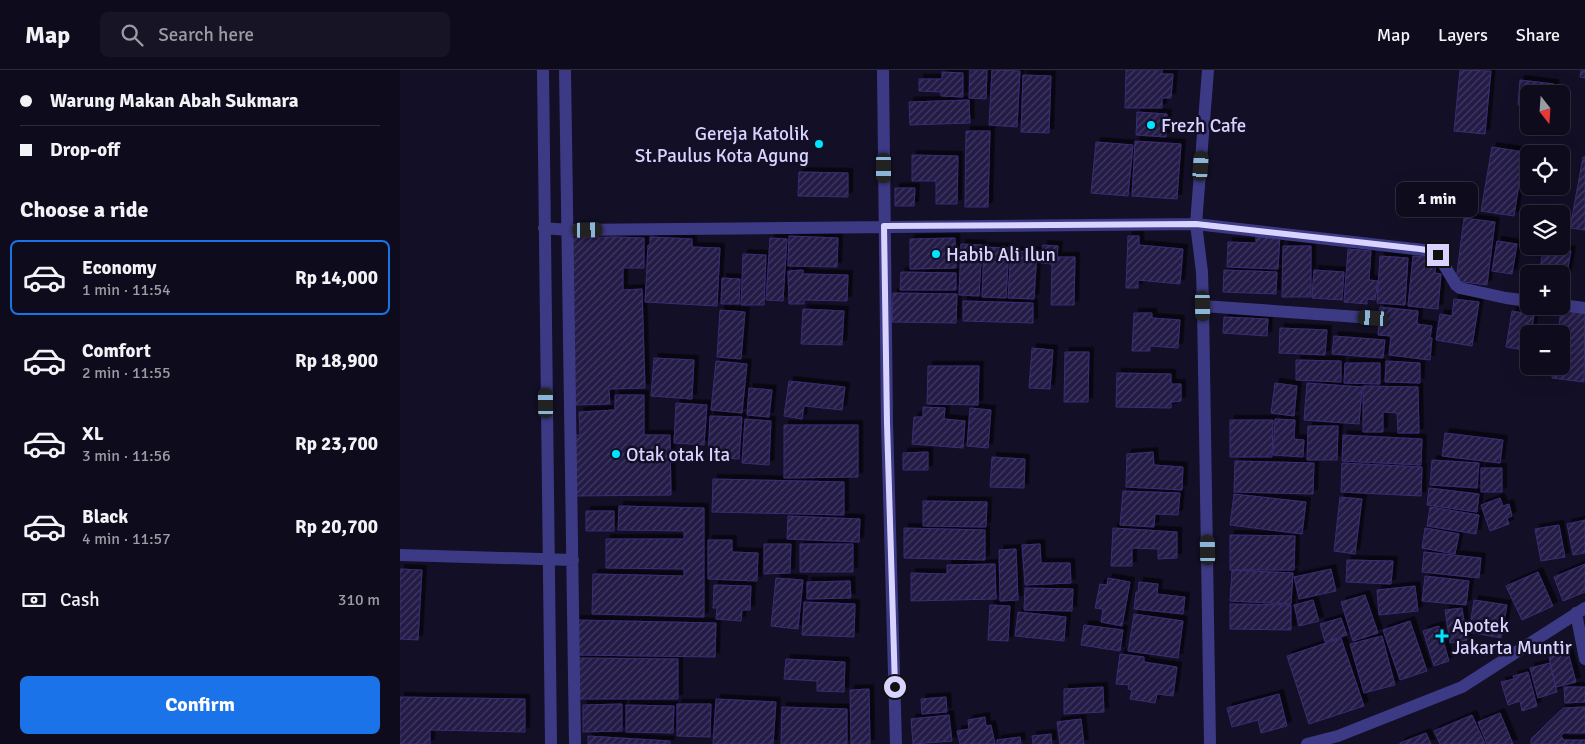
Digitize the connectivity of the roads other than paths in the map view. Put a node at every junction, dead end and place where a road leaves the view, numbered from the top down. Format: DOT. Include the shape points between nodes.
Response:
graph roads {
  1 [pos="543,70"];
  2 [pos="565,70"];
  3 [pos="883,70"];
  4 [pos="1208,70"];
  5 [pos="1196,224"];
  6 [pos="884,226"];
  7 [pos="544,228"];
  8 [pos="568,230"];
  9 [pos="1520,300"];
  10 [pos="1203,306"];
  11 [pos="1570,306"];
  12 [pos="1585,308"];
  13 [pos="1373,318"];
  14 [pos="400,555"];
  15 [pos="548,559"];
  16 [pos="573,560"];
  17 [pos="1580,610"];
  18 [pos="1585,659"];
  19 [pos="551,744"];
  20 [pos="575,744"];
  21 [pos="896,744"];
  22 [pos="1210,744"];
  23 [pos="1307,744"];
  1 -- 7 [label="street"];
  2 -- 8 [label="street"];
  3 -- 6 [label="street"];
  4 -- 5 [label="street"];
  5 -- 6 [label="street"];
  5 -- 9 [label="street" via="1432,251 1460,288"];
  5 -- 10 [label="street"];
  6 -- 8 [label="street"];
  6 -- 21 [label="street"];
  7 -- 8 [label="street"];
  7 -- 15 [label="street"];
  8 -- 16 [label="street"];
  10 -- 13 [label="street"];
  10 -- 22 [label="street"];
  11 -- 12 [label="street"];
  14 -- 15 [label="street"];
  15 -- 16 [label="street"];
  15 -- 19 [label="street"];
  16 -- 20 [label="street"];
  17 -- 18 [label="street"];
  17 -- 23 [label="street" via="1462,686 1338,736"];
}
